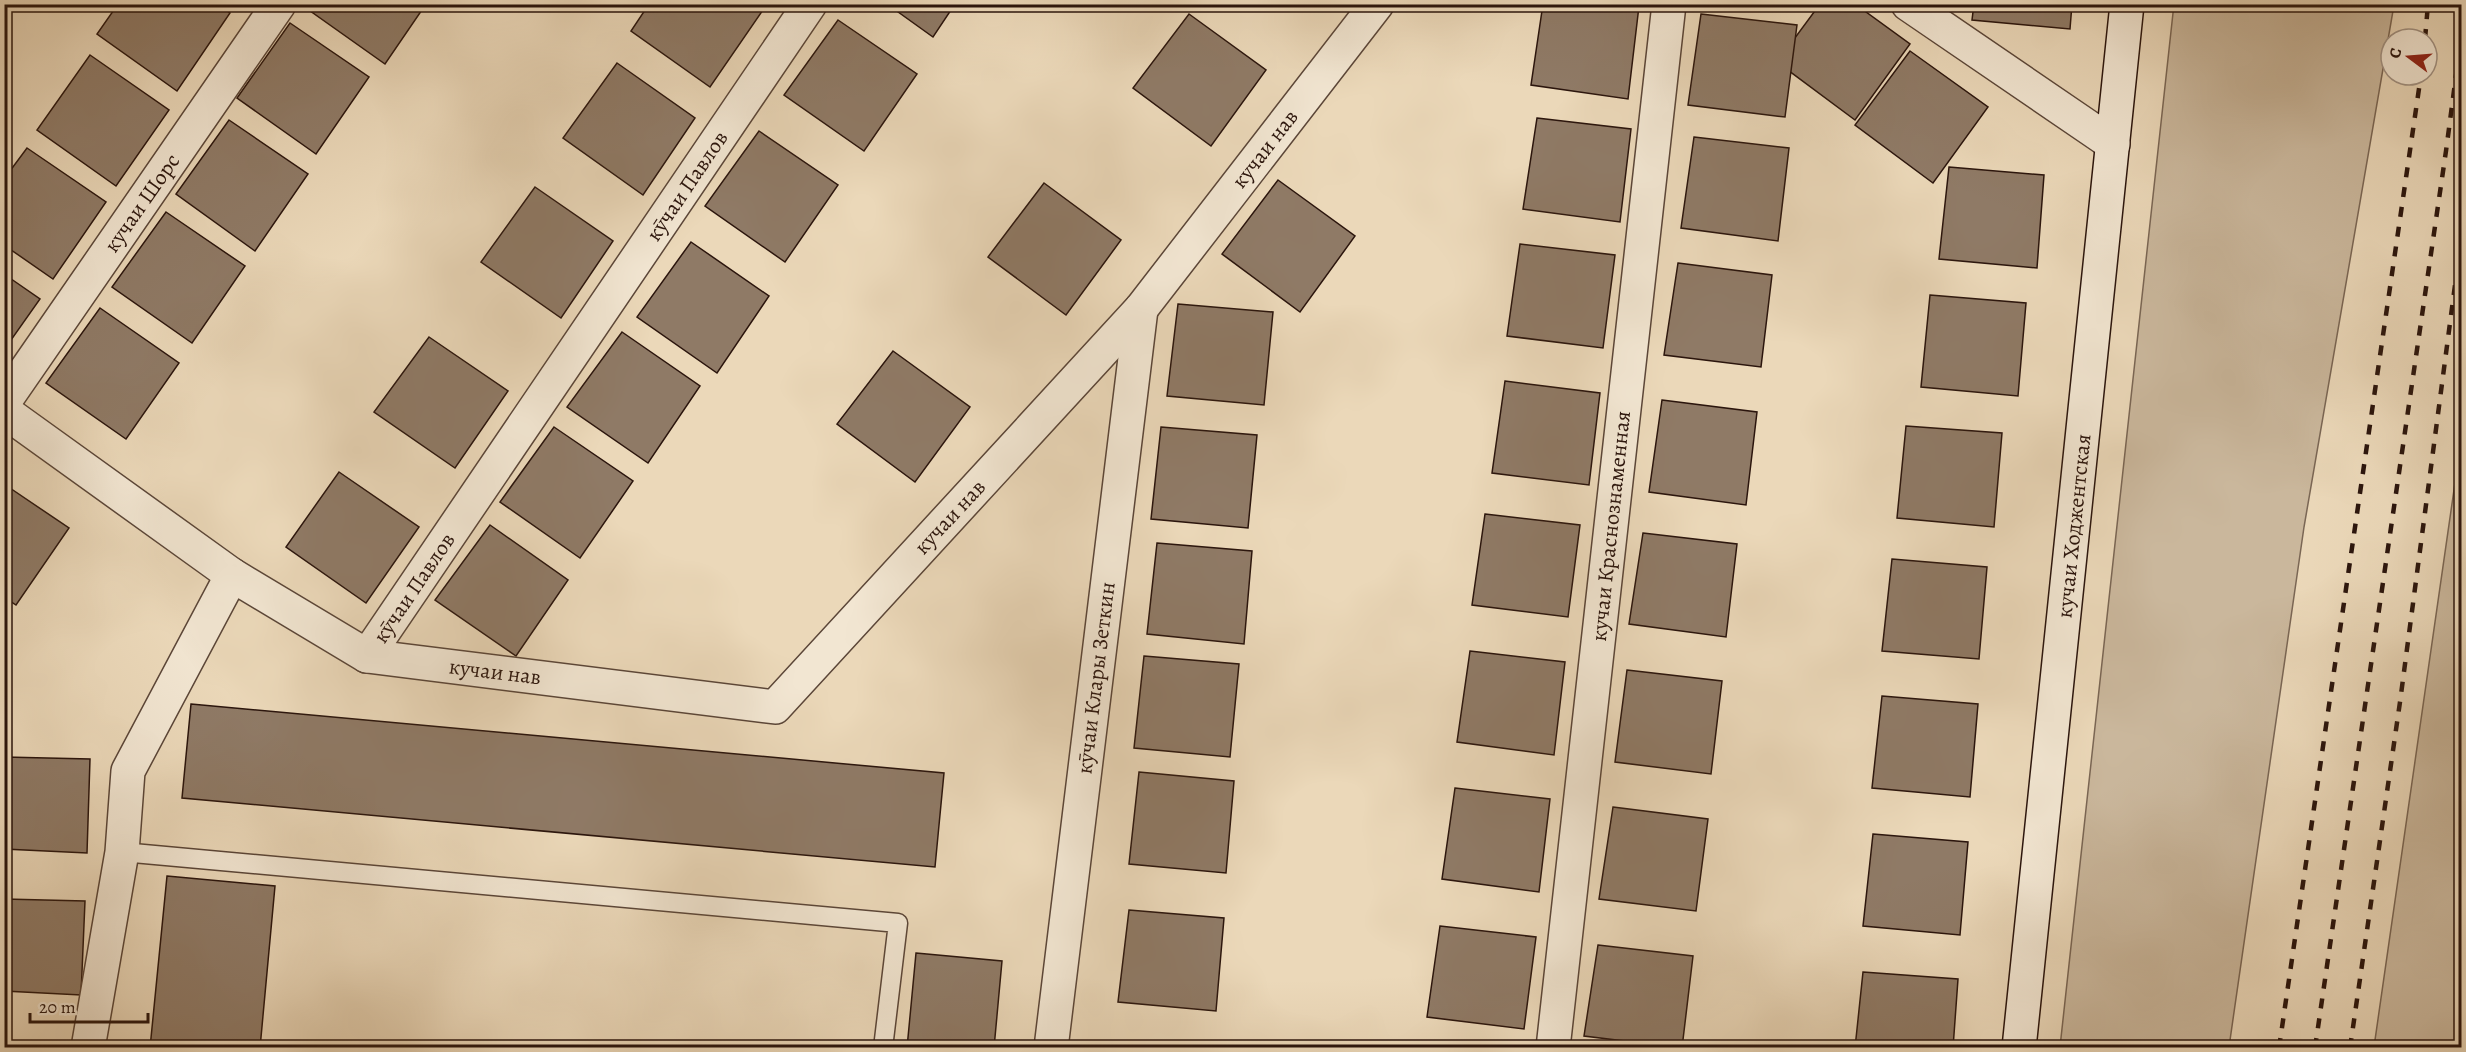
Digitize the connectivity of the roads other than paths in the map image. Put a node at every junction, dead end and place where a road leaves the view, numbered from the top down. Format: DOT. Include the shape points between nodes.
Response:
graph roads {
  1 [pos="279,4"];
  2 [pos="810,4"];
  3 [pos="1377,4"];
  4 [pos="1669,4"];
  5 [pos="1908,4"];
  6 [pos="2127,4"];
  7 [pos="2113,144"];
  8 [pos="1141,309"];
  9 [pos="4,402"];
  10 [pos="4,411"];
  11 [pos="232,575"];
  12 [pos="367,656"];
  13 [pos="122,852"];
  14 [pos="88,1047"];
  15 [pos="883,1047"];
  16 [pos="1052,1047"];
  17 [pos="1553,1047"];
  18 [pos="2019,1047"];
  1 -- 9 [label="street, кучаи Шорс"];
  2 -- 12 [label="street, кӯчаи Павлов"];
  3 -- 8 [label="street, кучаи нав"];
  4 -- 17 [label="street, кучаи Краснознаменная"];
  5 -- 7 [label="street"];
  6 -- 7 [label="street, кучаи Ходжентская"];
  7 -- 18 [label="street, кучаи Ходжентская"];
  8 -- 12 [label="street, кучаи нав" via="776,707"];
  8 -- 16 [label="street, кӯчаи Клары Зеткин"];
  10 -- 11 [label="street, кӯчаи Павлов"];
  11 -- 12 [label="street, кӯчаи Павлов"];
  11 -- 13 [label="street" via="128,771"];
  13 -- 14 [label="street"];
  13 -- 15 [label="lane" via="898,922"];
}
